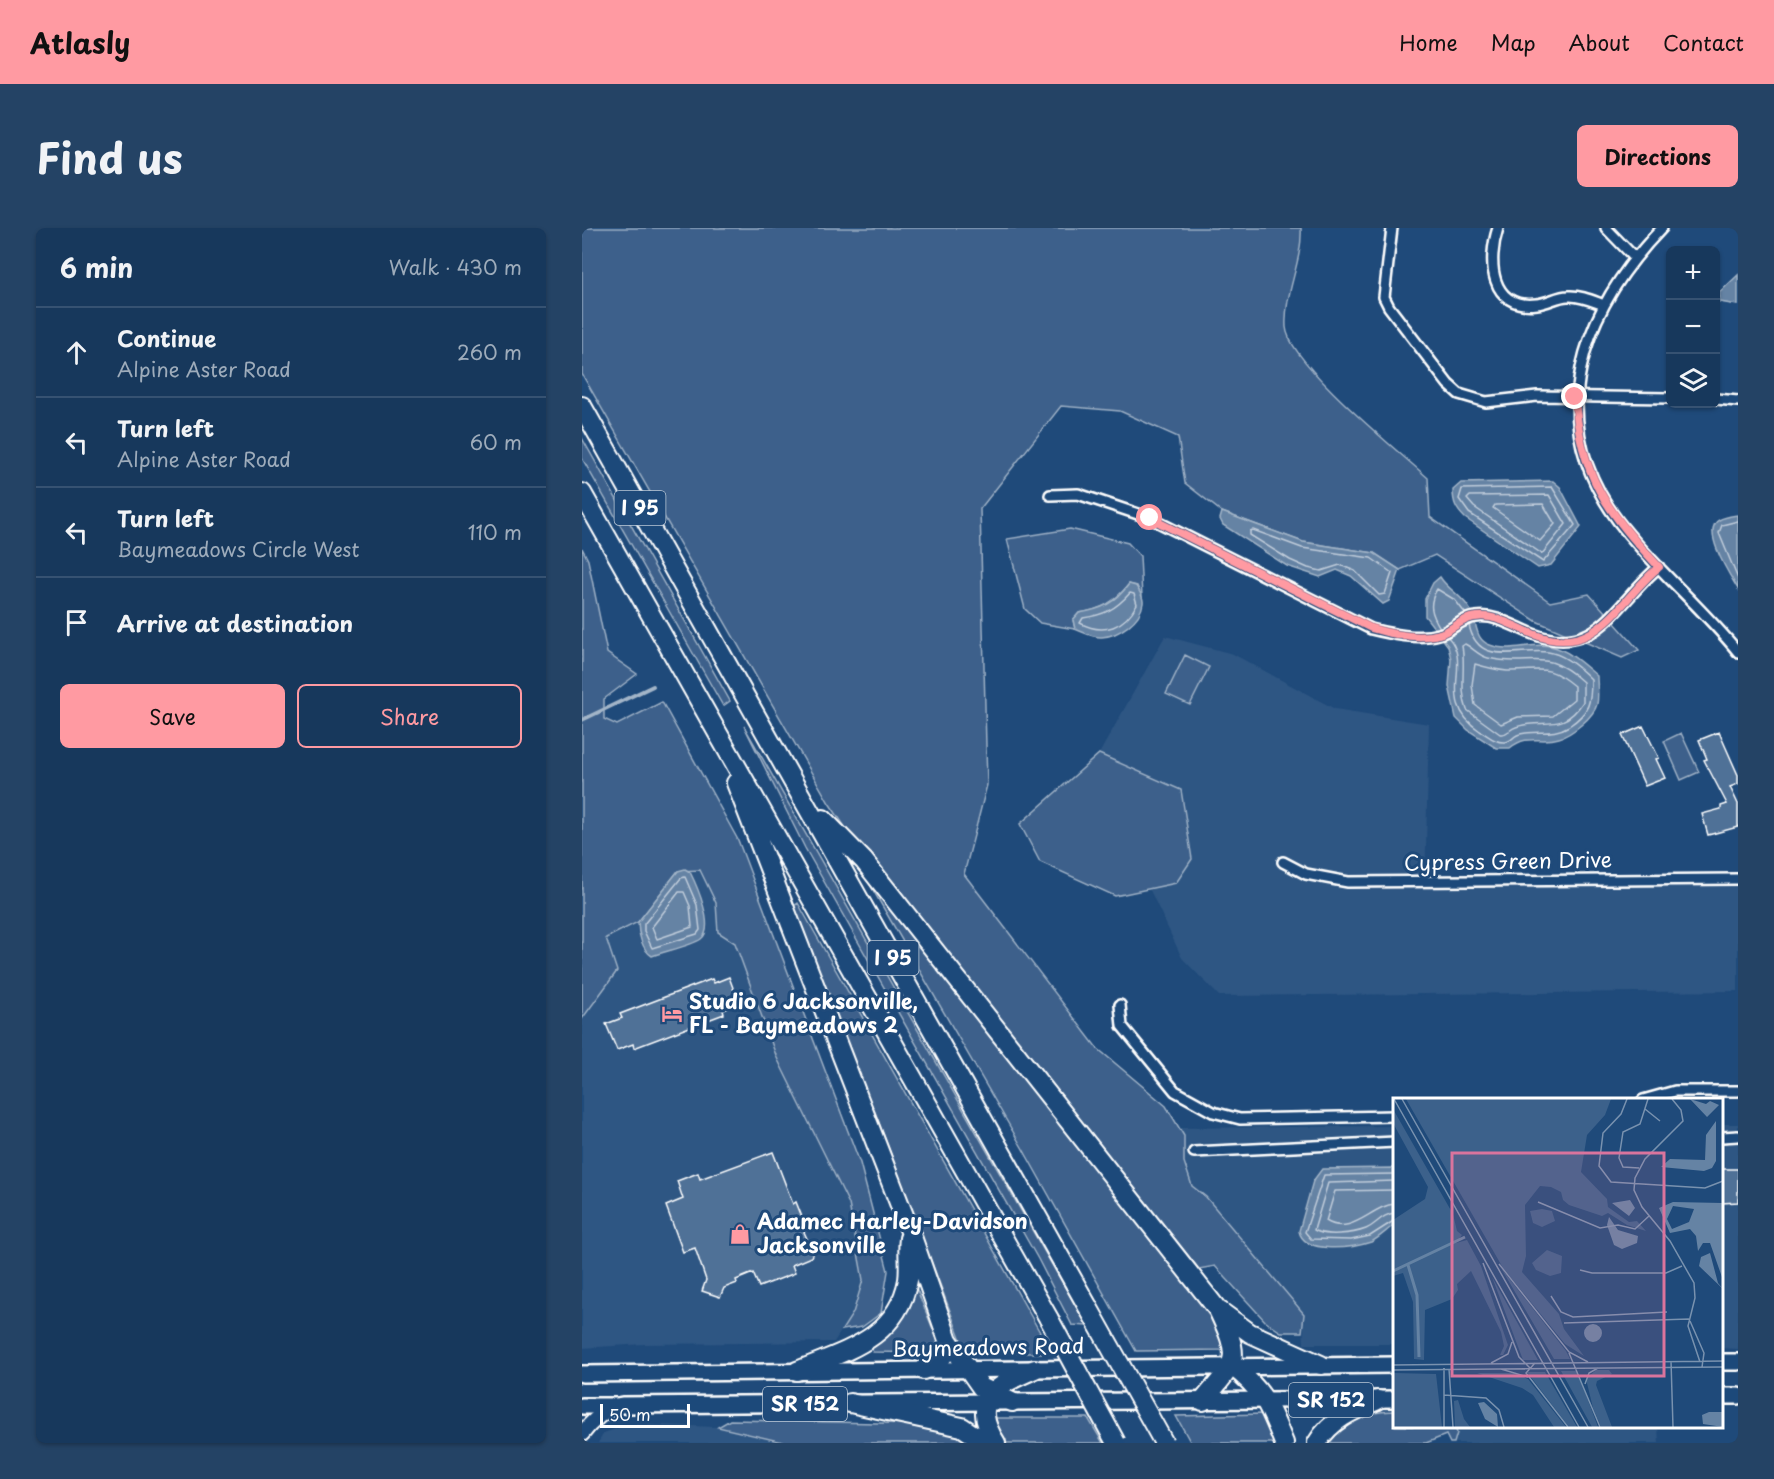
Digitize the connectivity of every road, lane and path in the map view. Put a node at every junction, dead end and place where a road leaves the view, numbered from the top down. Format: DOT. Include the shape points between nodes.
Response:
graph roads {
  1 [pos="1392,228"];
  2 [pos="1498,228"];
  3 [pos="1606,228"];
  4 [pos="1662,228"];
  5 [pos="1634,257"];
  6 [pos="1604,305"];
  7 [pos="1575,397"];
  8 [pos="1666,398"];
  9 [pos="1720,399"];
  10 [pos="1738,401"];
  11 [pos="582,406"];
  12 [pos="582,493"];
  13 [pos="1050,495"];
  14 [pos="1659,567"];
  15 [pos="1738,652"];
  16 [pos="714,726"];
  17 [pos="806,801"];
  18 [pos="1283,862"];
  19 [pos="1738,879"];
  20 [pos="1119,1005"];
  21 [pos="1738,1090"];
  22 [pos="1701,1095"];
  23 [pos="1650,1098"];
  24 [pos="1393,1116"];
  25 [pos="1738,1136"];
  26 [pos="1723,1137"];
  27 [pos="1393,1142"];
  28 [pos="1194,1152"];
  29 [pos="910,1231"];
  30 [pos="1218,1310"];
  31 [pos="948,1340"];
  32 [pos="1321,1365"];
  33 [pos="1393,1365"];
  34 [pos="1232,1366"];
  35 [pos="966,1369"];
  36 [pos="1035,1369"];
  37 [pos="924,1370"];
  38 [pos="797,1371"];
  39 [pos="582,1374"];
  40 [pos="990,1398"];
  41 [pos="1387,1399"];
  42 [pos="1267,1400"];
  43 [pos="1203,1401"];
  44 [pos="1012,1402"];
  45 [pos="850,1403"];
  46 [pos="619,1405"];
  47 [pos="582,1406"];
  48 [pos="582,1434"];
  49 [pos="986,1443"];
  50 [pos="996,1443"];
  51 [pos="1116,1443"];
  52 [pos="1164,1443"];
  53 [pos="1284,1443"];
  54 [pos="1317,1443"];
  1 -- 7 [label="street" via="1384,297 1448,384 1459,394 1486,402 1537,396"];
  2 -- 6 [label="street" via="1492,268 1494,279 1507,297 1539,304 1569,296"];
  3 -- 5 [label="street"];
  4 -- 5 [label="street"];
  5 -- 6 [label="street"];
  6 -- 7 [label="street" via="1581,364"];
  7 -- 8 [label="street"];
  7 -- 14 [label="street" via="1577,429 1595,484 1618,520"];
  9 -- 10 [label="street"];
  11 -- 17 [label="highway, I 95"];
  12 -- 16 [label="highway, I 95"];
  13 -- 14 [label="street" via="1078,494 1150,518 1390,634 1441,634 1458,622 1489,617 1561,642 1583,638 1604,625"];
  14 -- 15 [label="street"];
  16 -- 29 [label="highway"];
  16 -- 51 [label="highway, I 95, bridge" via="1050,1319"];
  17 -- 30 [label="highway" via="864,861"];
  17 -- 52 [label="highway, I 95, bridge"];
  18 -- 19 [label="street, Cypress Green Drive" via="1327,880 1348,882"];
  20 -- 24 [label="street" via="1122,1026 1175,1091 1213,1112 1240,1119"];
  21 -- 22 [label="street"];
  22 -- 23 [label="street" via="1675,1091"];
  25 -- 26 [label="street"];
  27 -- 28 [label="street"];
  29 -- 31 [label="highway"];
  29 -- 38 [label="highway" via="906,1287 890,1320 866,1342"];
  30 -- 32 [label="highway" via="1250,1334"];
  30 -- 34 [label="highway" via="1234,1343"];
  31 -- 35 [label="highway"];
  31 -- 37 [label="highway" via="942,1360"];
  32 -- 33 [label="main road, Baymeadows Road / SR 152"];
  32 -- 34 [label="main road, Baymeadows Road / SR 152"];
  34 -- 36 [label="main road, Baymeadows Road / SR 152"];
  34 -- 42 [label="highway" via="1251,1380"];
  34 -- 43 [label="highway"];
  35 -- 36 [label="main road, Baymeadows Road / SR 152"];
  35 -- 37 [label="main road, Baymeadows Road / SR 152"];
  35 -- 40 [label="highway"];
  36 -- 40 [label="highway" via="1007,1381"];
  37 -- 38 [label="main road, Baymeadows Road / SR 152"];
  38 -- 39 [label="main road, Baymeadows Road / SR 152"];
  40 -- 44 [label="highway"];
  40 -- 45 [label="main road, SR 152"];
  40 -- 50 [label="highway" via="985,1426"];
  41 -- 42 [label="main road, SR 152"];
  41 -- 54 [label="highway" via="1349,1412 1329,1426"];
  42 -- 43 [label="main road, SR 152"];
  42 -- 53 [label="highway"];
  43 -- 44 [label="main road, SR 152"];
  45 -- 46 [label="main road, SR 152"];
  45 -- 49 [label="highway" via="962,1427"];
  46 -- 47 [label="main road, SR 152"];
  46 -- 48 [label="street"];
}
